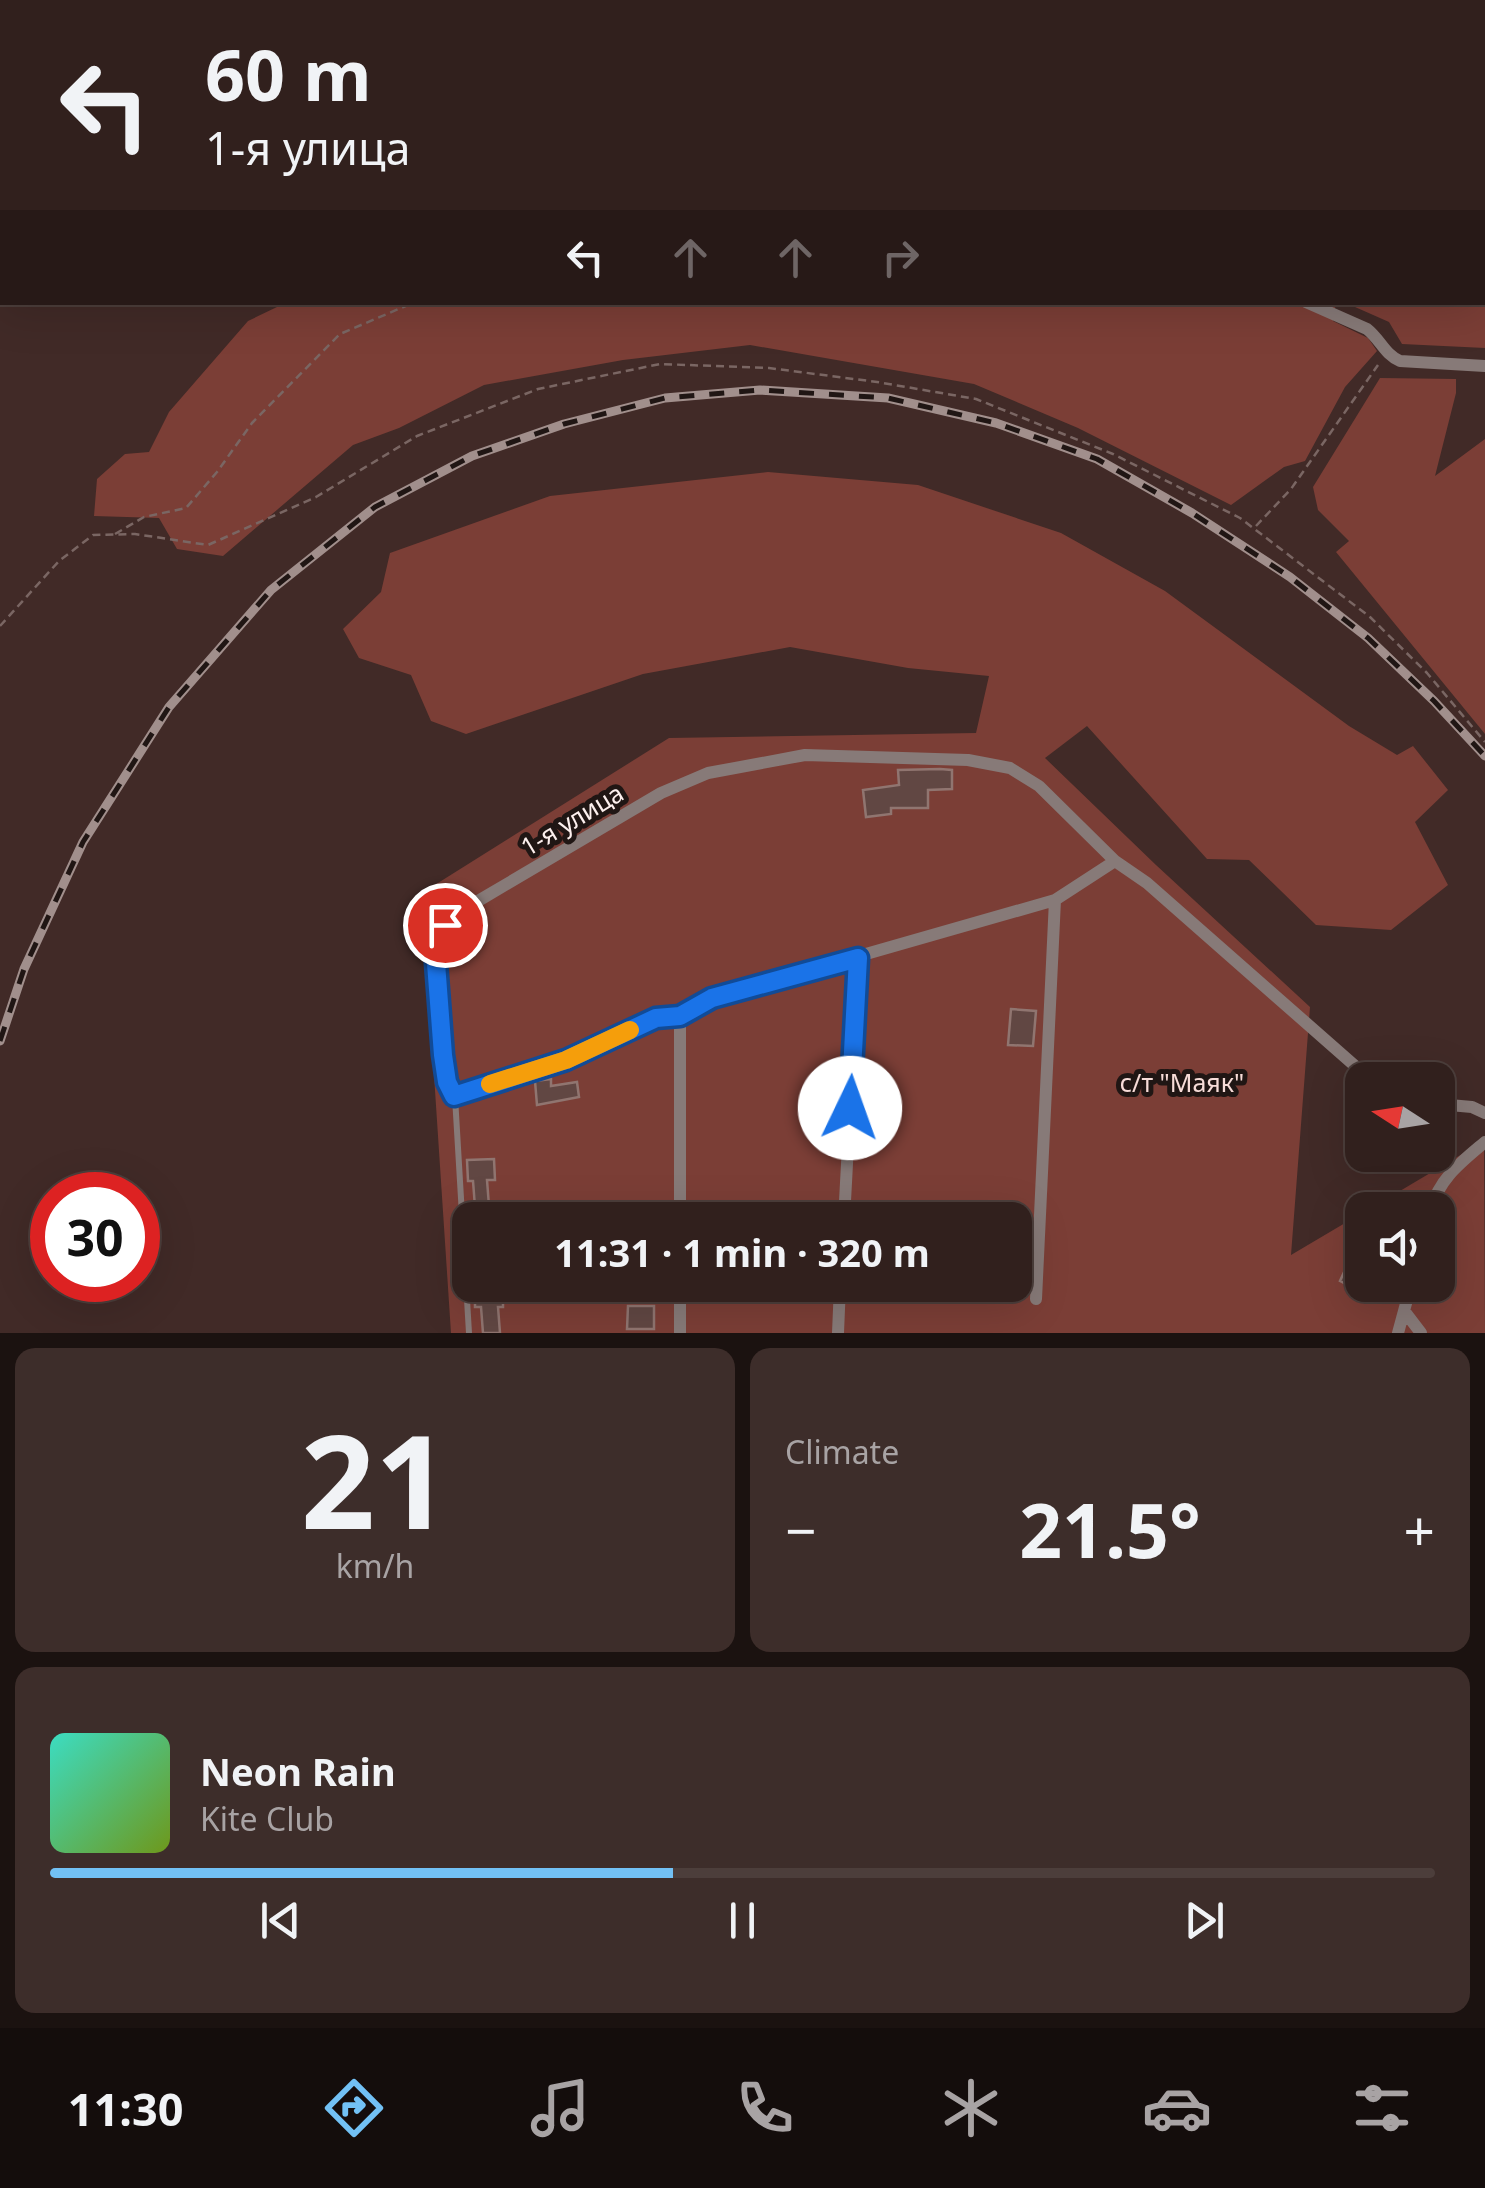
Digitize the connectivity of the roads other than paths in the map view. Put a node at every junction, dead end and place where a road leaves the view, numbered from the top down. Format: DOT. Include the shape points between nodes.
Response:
graph roads {
  1 [pos="1339,310"];
  2 [pos="1485,366"];
  3 [pos="1115,861"];
  4 [pos="1056,900"];
  5 [pos="858,958"];
  6 [pos="680,1016"];
  7 [pos="1350,1062"];
  8 [pos="454,1096"];
  9 [pos="1455,1106"];
  10 [pos="1485,1113"];
  11 [pos="1485,1142"];
  12 [pos="1436,1192"];
  13 [pos="680,1202"];
  14 [pos="845,1202"];
  15 [pos="1036,1299"];
  16 [pos="680,1302"];
  17 [pos="839,1302"];
  18 [pos="1407,1302"];
  19 [pos="1405,1312"];
  20 [pos="470,1333"];
  21 [pos="680,1333"];
  22 [pos="838,1333"];
  23 [pos="1398,1333"];
  24 [pos="1421,1333"];
  1 -- 2 [label="street" via="1400,361"];
  3 -- 4 [label="street"];
  3 -- 7 [label="street, 1-я улица"];
  3 -- 8 [label="street, 1-я улица" via="1039,786 1010,768 968,760 805,755 708,773 660,793 445,925 436,969"];
  4 -- 5 [label="street"];
  4 -- 15 [label="street"];
  5 -- 6 [label="street" via="712,998"];
  5 -- 14 [label="street"];
  6 -- 8 [label="street" via="656,1018 566,1060"];
  6 -- 13 [label="street"];
  8 -- 20 [label="lane"];
  9 -- 10 [label="street"];
  11 -- 12 [label="street"];
  16 -- 21 [label="street"];
  17 -- 22 [label="street"];
  18 -- 19 [label="street"];
  19 -- 23 [label="street"];
  19 -- 24 [label="street"];
}
